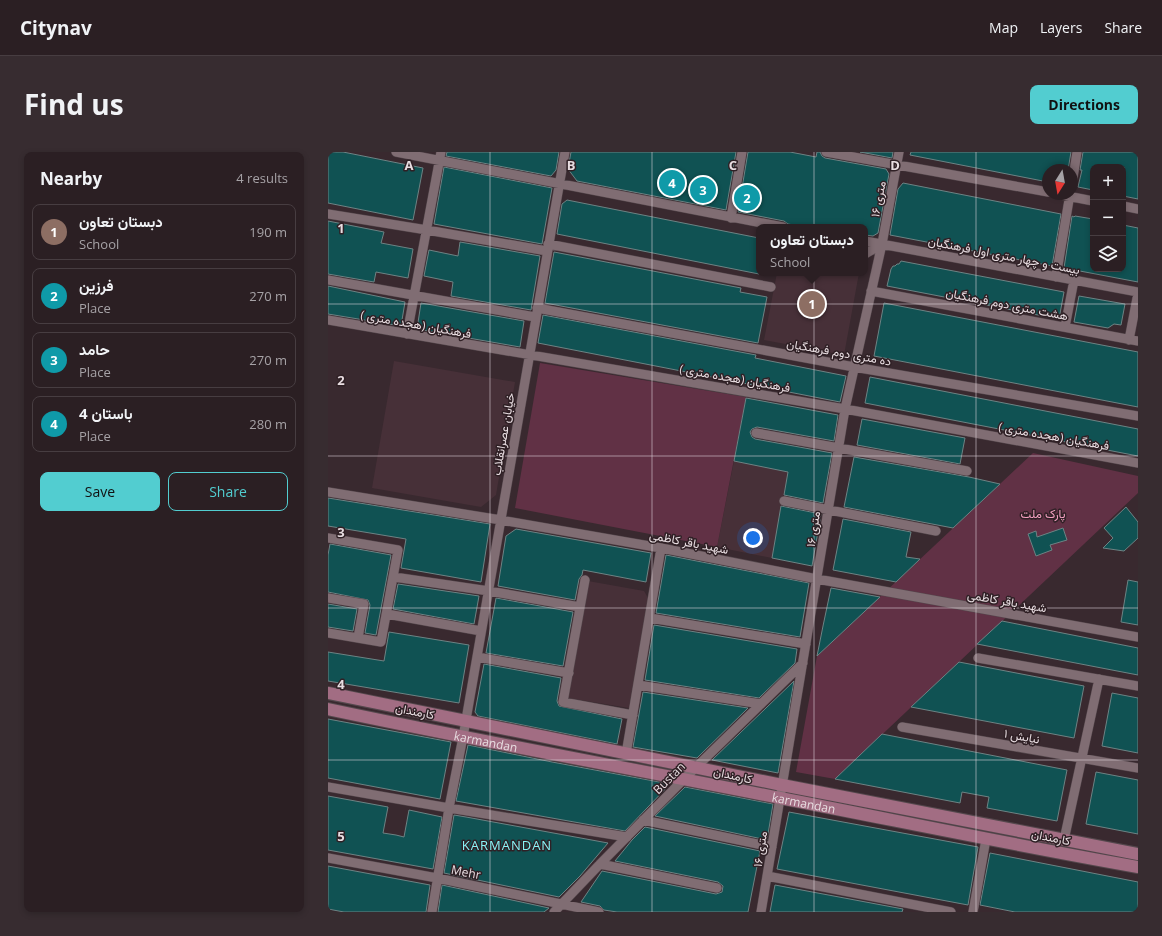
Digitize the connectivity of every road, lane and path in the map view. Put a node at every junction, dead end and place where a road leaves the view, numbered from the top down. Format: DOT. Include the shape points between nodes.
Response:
graph roads {
  1 [pos="396,152"];
  2 [pos="565,152"];
  3 [pos="742,152"];
  4 [pos="826,152"];
  5 [pos="899,152"];
  6 [pos="1077,152"];
  7 [pos="440,156"];
  8 [pos="897,164"];
  9 [pos="1075,164"];
  10 [pos="559,184"];
  11 [pos="1042,191"];
  12 [pos="1078,197"];
  13 [pos="1069,200"];
  14 [pos="1090,200"];
  15 [pos="1126,207"];
  16 [pos="1138,209"];
  17 [pos="328,214"];
  18 [pos="731,218"];
  19 [pos="766,224"];
  20 [pos="426,230"];
  21 [pos="868,242"];
  22 [pos="882,244"];
  23 [pos="547,248"];
  24 [pos="868,252"];
  25 [pos="1056,277"];
  26 [pos="328,280"];
  27 [pos="1074,280"];
  28 [pos="770,287"];
  29 [pos="871,291"];
  30 [pos="1138,293"];
  31 [pos="415,295"];
  32 [pos="536,313"];
  33 [pos="328,320"];
  34 [pos="1065,328"];
  35 [pos="408,334"];
  36 [pos="1134,340"];
  37 [pos="529,356"];
  38 [pos="854,367"];
  39 [pos="846,409"];
  40 [pos="1138,416"];
  41 [pos="756,433"];
  42 [pos="839,448"];
  43 [pos="1138,463"];
  44 [pos="966,471"];
  45 [pos="328,492"];
  46 [pos="784,502"];
  47 [pos="829,510"];
  48 [pos="501,520"];
  49 [pos="936,531"];
  50 [pos="328,538"];
  51 [pos="661,548"];
  52 [pos="394,576"];
  53 [pos="817,579"];
  54 [pos="585,580"];
  55 [pos="489,590"];
  56 [pos="328,598"];
  57 [pos="580,607"];
  58 [pos="387,614"];
  59 [pos="650,618"];
  60 [pos="482,631"];
  61 [pos="328,633"];
  62 [pos="358,638"];
  63 [pos="1138,638"];
  64 [pos="806,644"];
  65 [pos="477,657"];
  66 [pos="978,658"];
  67 [pos="803,663"];
  68 [pos="569,673"];
  69 [pos="1099,679"];
  70 [pos="638,684"];
  71 [pos="1138,686"];
  72 [pos="328,693"];
  73 [pos="761,704"];
  74 [pos="328,709"];
  75 [pos="633,714"];
  76 [pos="465,721"];
  77 [pos="902,727"];
  78 [pos="463,737"];
  79 [pos="626,754"];
  80 [pos="1082,758"];
  81 [pos="696,768"];
  82 [pos="1138,768"];
  83 [pos="684,779"];
  84 [pos="782,785"];
  85 [pos="328,787"];
  86 [pos="780,798"];
  87 [pos="449,808"];
  88 [pos="643,820"];
  89 [pos="627,836"];
  90 [pos="986,839"];
  91 [pos="1064,840"];
  92 [pos="772,847"];
  93 [pos="1062,854"];
  94 [pos="1138,854"];
  95 [pos="328,858"];
  96 [pos="600,864"];
  97 [pos="1138,867"];
  98 [pos="767,876"];
  99 [pos="437,878"];
  100 [pos="717,888"];
  101 [pos="562,904"];
  102 [pos="432,912"];
  103 [pos="554,912"];
  104 [pos="599,912"];
  105 [pos="761,912"];
  106 [pos="951,912"];
  107 [pos="973,912"];
  1 -- 7 [label="street"];
  2 -- 10 [label="street, خیابان عصرانقلاب"];
  3 -- 18 [label="street"];
  4 -- 8 [label="street"];
  5 -- 8 [label="street, ۱۶ متری"];
  6 -- 9 [label="street"];
  7 -- 10 [label="street"];
  7 -- 20 [label="street"];
  8 -- 11 [label="street"];
  8 -- 22 [label="street, ۱۶ متری"];
  10 -- 18 [label="street"];
  10 -- 23 [label="street, خیابان عصرانقلاب"];
  12 -- 14 [label="street"];
  13 -- 25 [label="street"];
  15 -- 16 [label="street"];
  17 -- 20 [label="street"];
  18 -- 19 [label="street"];
  20 -- 23 [label="street"];
  20 -- 31 [label="street"];
  21 -- 22 [label="street, بیست و چهار متری اول فرهنگیان"];
  22 -- 24 [label="street"];
  22 -- 25 [label="street, بیست و چهار متری اول فرهنگیان"];
  22 -- 29 [label="street, ۱۶ متری"];
  23 -- 28 [label="street"];
  23 -- 32 [label="street, خیابان عصرانقلاب"];
  25 -- 27 [label="street, بیست و چهار متری اول فرهنگیان"];
  26 -- 31 [label="street, ده متری دوم فرهنگیان"];
  27 -- 30 [label="street, بیست و چهار متری اول فرهنگیان"];
  27 -- 34 [label="street"];
  29 -- 34 [label="street, هشت متری دوم فرهنگیان"];
  29 -- 38 [label="street, ۱۶ متری"];
  30 -- 36 [label="street"];
  31 -- 32 [label="street, ده متری دوم فرهنگیان"];
  31 -- 35 [label="street"];
  32 -- 37 [label="street, خیابان عصرانقلاب"];
  32 -- 38 [label="street, ده متری دوم فرهنگیان"];
  33 -- 35 [label="street, فرهنگیان (هجده متری )"];
  34 -- 36 [label="street, هشت متری دوم فرهنگیان"];
  35 -- 37 [label="street, فرهنگیان (هجده متری )"];
  37 -- 39 [label="street, فرهنگیان (هجده متری )"];
  37 -- 48 [label="street, خیابان عصرانقلاب"];
  38 -- 39 [label="street, ۱۶ متری"];
  38 -- 40 [label="street, ده متری دوم فرهنگیان"];
  39 -- 42 [label="street, ۱۶ متری"];
  39 -- 43 [label="street, فرهنگیان (هجده متری )"];
  41 -- 42 [label="street"];
  42 -- 44 [label="street"];
  42 -- 47 [label="street, ۱۶ متری"];
  45 -- 48 [label="street, شهید باقر کاظمی"];
  46 -- 47 [label="street"];
  47 -- 49 [label="street"];
  47 -- 53 [label="street, ۱۶ متری"];
  48 -- 51 [label="street, شهید باقر کاظمی"];
  48 -- 55 [label="street, خیابان عصرانقلاب"];
  50 -- 52 [label="street" via="398,550"];
  51 -- 53 [label="street, شهید باقر کاظمی"];
  51 -- 59 [label="street"];
  52 -- 55 [label="street"];
  52 -- 58 [label="street"];
  53 -- 63 [label="street, شهید باقر کاظمی"];
  53 -- 64 [label="street, ۱۶ متری"];
  54 -- 57 [label="street"];
  55 -- 57 [label="street"];
  55 -- 60 [label="street, خیابان عصرانقلاب"];
  56 -- 62 [label="street" via="364,604"];
  57 -- 68 [label="street"];
  58 -- 60 [label="street"];
  58 -- 62 [label="street" via="381,642"];
  59 -- 64 [label="street"];
  59 -- 70 [label="street"];
  60 -- 65 [label="street, خیابان عصرانقلاب"];
  61 -- 62 [label="street"];
  64 -- 67 [label="street, ۱۶ متری"];
  65 -- 68 [label="street"];
  65 -- 76 [label="street, خیابان عصرانقلاب"];
  66 -- 69 [label="street"];
  67 -- 73 [label="street, Bustan"];
  67 -- 84 [label="street, ۱۶ متری"];
  68 -- 75 [label="street" via="563,702"];
  69 -- 71 [label="street"];
  69 -- 80 [label="street"];
  70 -- 73 [label="street"];
  70 -- 75 [label="street"];
  72 -- 76 [label="main road, کارمندان"];
  73 -- 81 [label="street, Bustan"];
  74 -- 78 [label="main road, karmandan"];
  75 -- 79 [label="street"];
  76 -- 78 [label="street, خیابان عصرانقلاب"];
  76 -- 79 [label="main road, کارمندان"];
  77 -- 80 [label="street, نیایش ۱"];
  78 -- 83 [label="main road, karmandan"];
  78 -- 87 [label="street, خیابان عصرانقلاب"];
  79 -- 81 [label="main road, کارمندان"];
  80 -- 82 [label="street, نیایش ۱"];
  80 -- 91 [label="street"];
  81 -- 83 [label="street, Bustan"];
  81 -- 84 [label="main road, کارمندان"];
  83 -- 86 [label="main road, karmandan"];
  83 -- 88 [label="street, Bustan"];
  84 -- 86 [label="street, ۱۶ متری"];
  84 -- 91 [label="main road, کارمندان"];
  85 -- 87 [label="street"];
  86 -- 90 [label="main road, karmandan"];
  86 -- 92 [label="street, ۱۶ متری"];
  87 -- 89 [label="street"];
  87 -- 99 [label="street, خیابان عصرانقلاب"];
  88 -- 89 [label="street, Bustan"];
  88 -- 92 [label="street"];
  89 -- 96 [label="street, Bustan"];
  90 -- 93 [label="main road, karmandan"];
  90 -- 107 [label="street"];
  91 -- 93 [label="main road"];
  91 -- 94 [label="main road, کارمندان"];
  92 -- 98 [label="street, ۱۶ متری"];
  93 -- 97 [label="main road, karmandan"];
  95 -- 99 [label="street, Mehr"];
  96 -- 100 [label="street"];
  96 -- 101 [label="street, Bustan"];
  98 -- 105 [label="street, ۱۶ متری"];
  98 -- 106 [label="street"];
  99 -- 101 [label="street, Mehr"];
  99 -- 102 [label="street, خیابان عصرانقلاب"];
  101 -- 103 [label="street, Bustan"];
  101 -- 104 [label="street, Mehr"];
}
